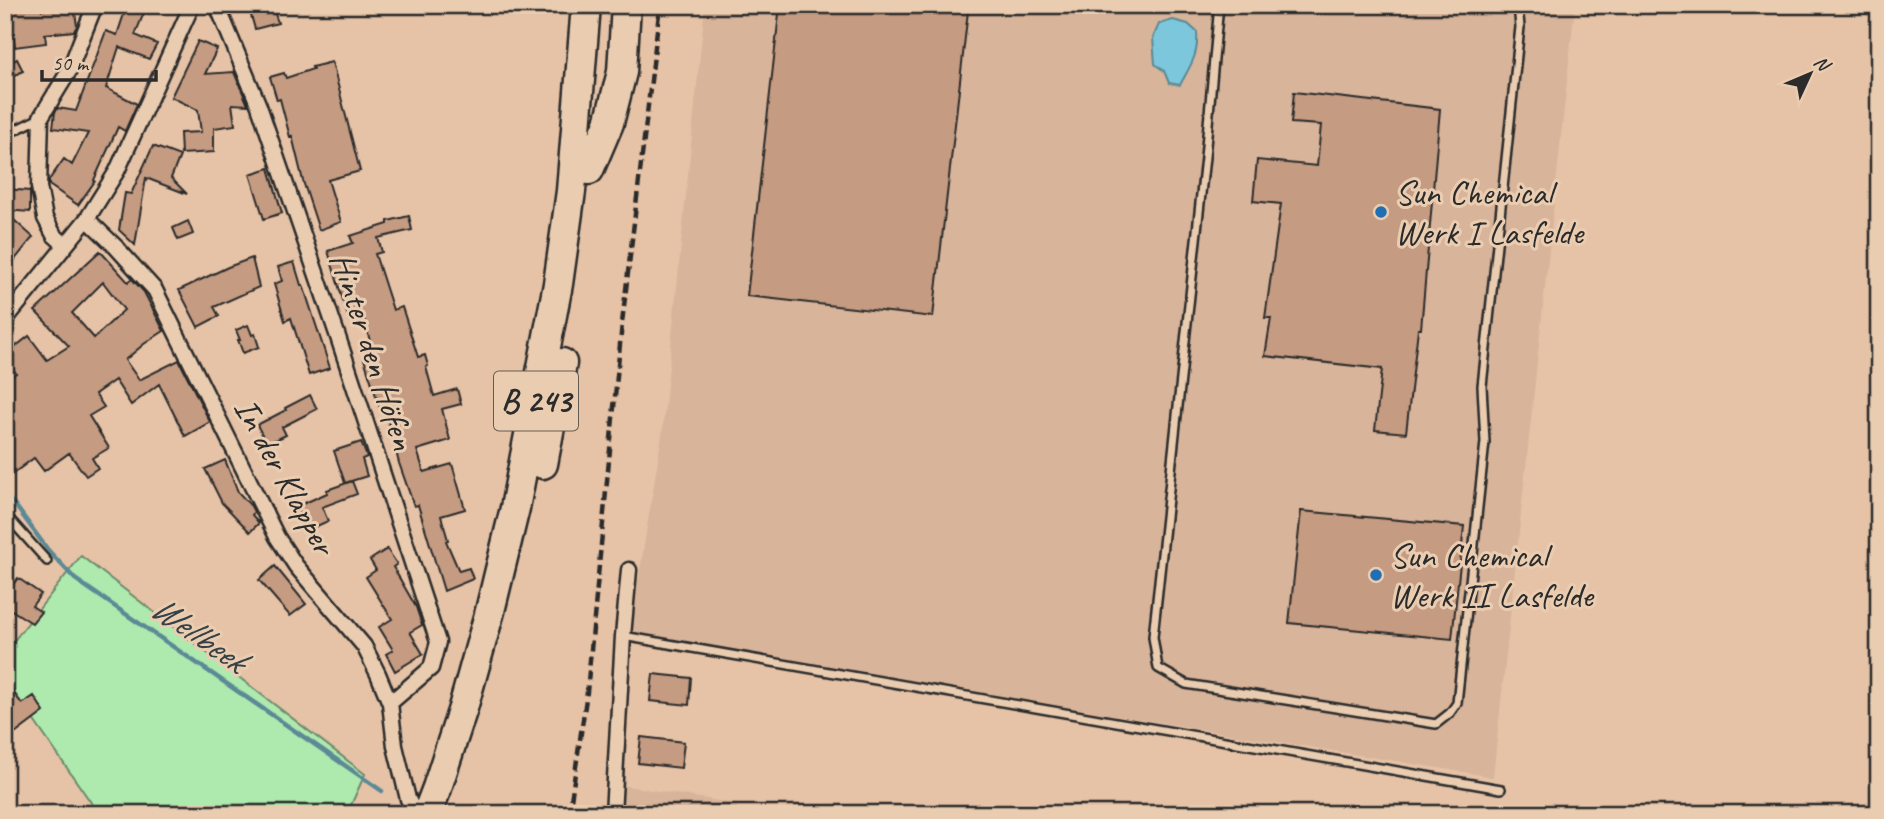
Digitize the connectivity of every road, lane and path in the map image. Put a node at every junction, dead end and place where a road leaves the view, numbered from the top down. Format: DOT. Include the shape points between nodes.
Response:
graph roads {
  1 [pos="95,5"];
  2 [pos="192,5"];
  3 [pos="217,5"];
  4 [pos="586,5"];
  5 [pos="601,5"];
  6 [pos="626,5"];
  7 [pos="1219,5"];
  8 [pos="1518,5"];
  9 [pos="41,117"];
  10 [pos="5,135"];
  11 [pos="589,170"];
  12 [pos="87,219"];
  13 [pos="65,246"];
  14 [pos="5,320"];
  15 [pos="5,514"];
  16 [pos="47,561"];
  17 [pos="629,570"];
  18 [pos="623,636"];
  19 [pos="390,703"];
  20 [pos="1501,789"];
  21 [pos="437,805"];
  22 [pos="415,814"];
  23 [pos="613,814"];
  1 -- 9 [label="street" via="69,71"];
  2 -- 12 [label="street" via="117,171"];
  3 -- 19 [label="street, Hinter den Höfen" via="259,106 438,642 431,668"];
  4 -- 21 [label="highway, B 243" via="570,191 553,310 515,508"];
  5 -- 11 [label="highway, B 243"];
  6 -- 11 [label="highway" via="622,72 609,123"];
  7 -- 8 [label="lane" via="1153,636 1158,668 1186,684 1436,724 1457,703 1464,643 1485,442 1482,386 1520,27"];
  9 -- 10 [label="lane"];
  9 -- 13 [label="street" via="39,187 45,218"];
  11 -- 21 [label="highway, B 243" via="561,372 508,615"];
  12 -- 13 [label="street"];
  12 -- 19 [label="street, In der Klapper" via="155,290 277,537 364,646"];
  13 -- 14 [label="street"];
  15 -- 16 [label="lane"];
  17 -- 18 [label="street"];
  18 -- 20 [label="lane"];
  18 -- 23 [label="street"];
  19 -- 22 [label="street, In der Klapper" via="395,746"];
}
